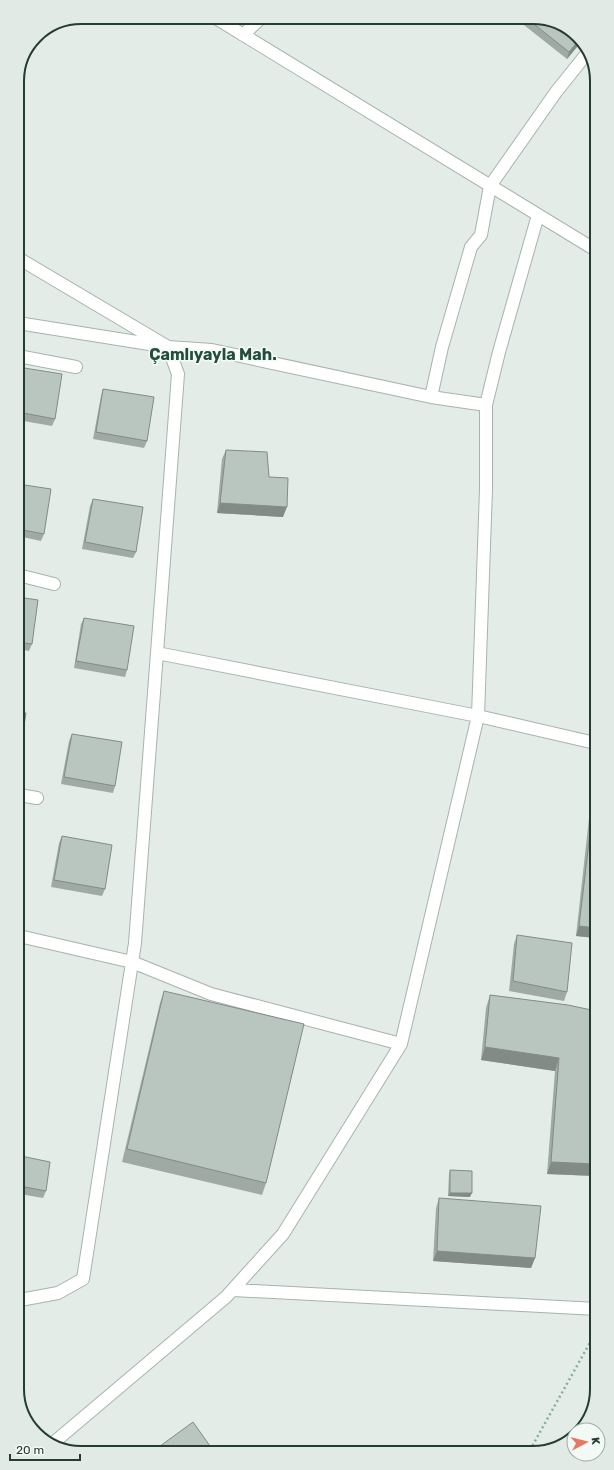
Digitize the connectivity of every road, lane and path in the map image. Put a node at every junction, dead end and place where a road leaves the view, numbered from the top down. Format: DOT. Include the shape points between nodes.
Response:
graph roads {
  1 [pos="225,24"];
  2 [pos="255,24"];
  3 [pos="243,35"];
  4 [pos="584,57"];
  5 [pos="490,186"];
  6 [pos="538,215"];
  7 [pos="590,247"];
  8 [pos="24,262"];
  9 [pos="24,324"];
  10 [pos="168,347"];
  11 [pos="24,357"];
  12 [pos="76,367"];
  13 [pos="431,397"];
  14 [pos="486,405"];
  15 [pos="24,576"];
  16 [pos="54,584"];
  17 [pos="157,653"];
  18 [pos="478,716"];
  19 [pos="590,742"];
  20 [pos="24,796"];
  21 [pos="36,798"];
  22 [pos="24,937"];
  23 [pos="132,962"];
  24 [pos="401,1044"];
  25 [pos="233,1290"];
  26 [pos="24,1299"];
  27 [pos="590,1309"];
  28 [pos="590,1343"];
  29 [pos="56,1440"];
  30 [pos="532,1446"];
  1 -- 3 [label="street"];
  2 -- 3 [label="street"];
  3 -- 5 [label="street"];
  4 -- 5 [label="street" via="556,92"];
  5 -- 6 [label="street"];
  5 -- 13 [label="street" via="481,236 471,247"];
  6 -- 7 [label="street"];
  6 -- 14 [label="street"];
  8 -- 10 [label="street"];
  9 -- 10 [label="street"];
  10 -- 13 [label="street" via="212,350"];
  10 -- 17 [label="street" via="178,374"];
  11 -- 12 [label="street"];
  13 -- 14 [label="street"];
  14 -- 18 [label="street" via="486,489"];
  15 -- 16 [label="street"];
  17 -- 18 [label="street"];
  17 -- 23 [label="street"];
  18 -- 19 [label="street"];
  18 -- 24 [label="street"];
  20 -- 21 [label="street"];
  22 -- 23 [label="street"];
  23 -- 24 [label="street" via="211,994"];
  23 -- 26 [label="street" via="83,1279 58,1292"];
  24 -- 25 [label="street" via="284,1234"];
  25 -- 27 [label="street"];
  25 -- 29 [label="street"];
  28 -- 30 [label="path"];
}
